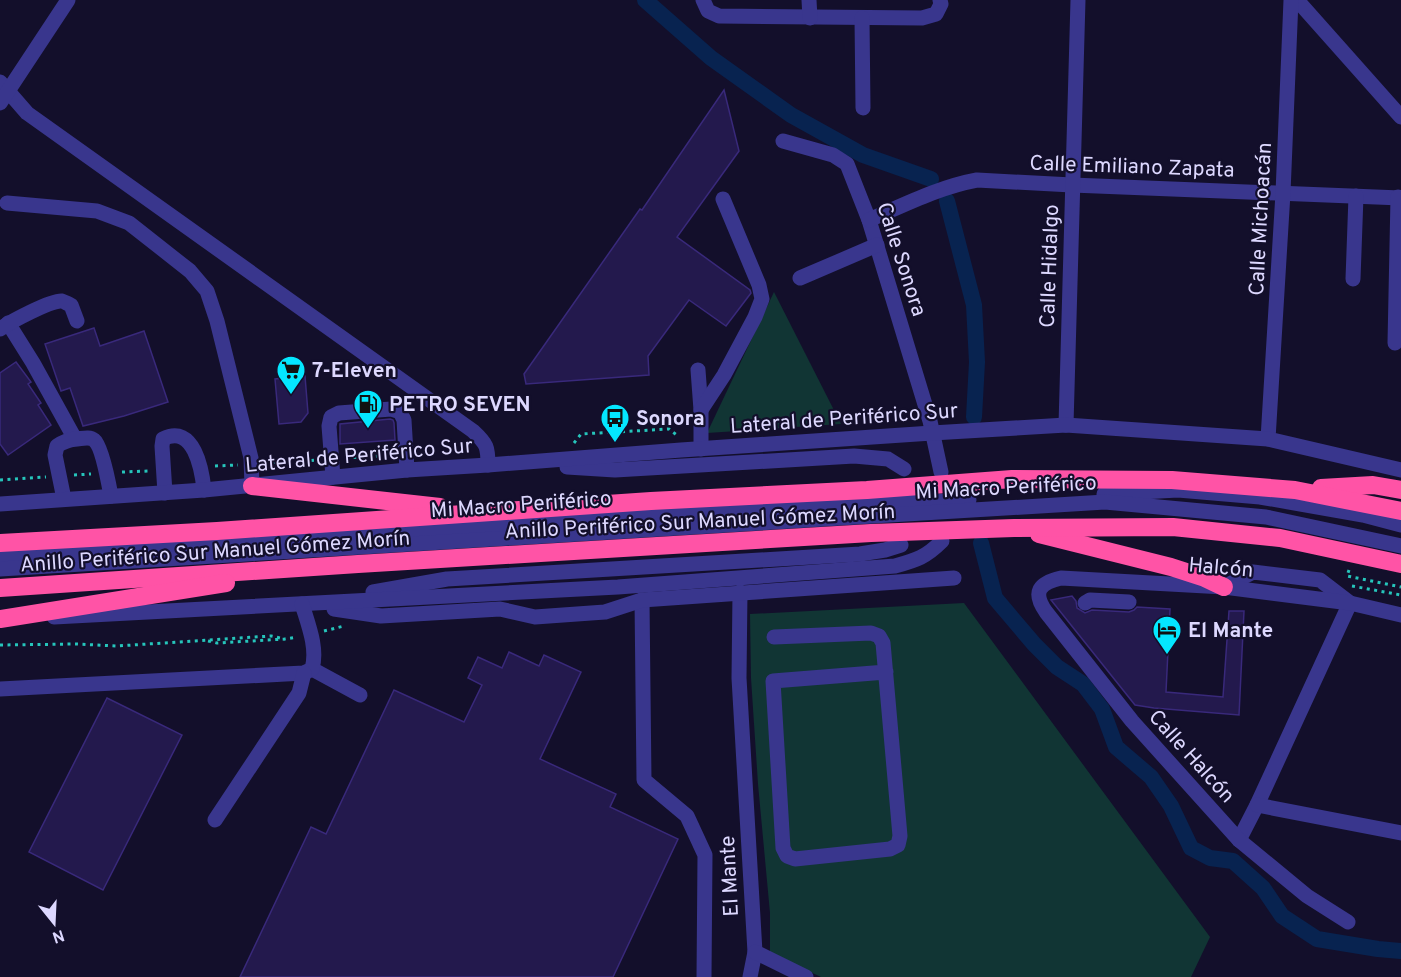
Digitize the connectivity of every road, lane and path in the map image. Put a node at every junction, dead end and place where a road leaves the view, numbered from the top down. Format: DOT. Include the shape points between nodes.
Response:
graph roads {
  1 [pos="67,0"];
  2 [pos="809,0"];
  3 [pos="1078,0"];
  4 [pos="1291,0"];
  5 [pos="1297,0"];
  6 [pos="705,5"];
  7 [pos="938,7"];
  8 [pos="810,18"];
  9 [pos="862,18"];
  10 [pos="3,92"];
  11 [pos="863,108"];
  12 [pos="1401,117"];
  13 [pos="783,141"];
  14 [pos="1072,185"];
  15 [pos="1283,193"];
  16 [pos="1356,196"];
  17 [pos="1400,197"];
  18 [pos="723,199"];
  19 [pos="7,203"];
  20 [pos="869,220"];
  21 [pos="877,245"];
  22 [pos="800,278"];
  23 [pos="1353,279"];
  24 [pos="77,321"];
  25 [pos="4,326"];
  26 [pos="1395,343"];
  27 [pos="698,370"];
  28 [pos="701,410"];
  29 [pos="1066,425"];
  30 [pos="932,433"];
  31 [pos="75,439"];
  32 [pos="1268,439"];
  33 [pos="701,449"];
  34 [pos="507,464"];
  35 [pos="488,465"];
  36 [pos="904,469"];
  37 [pos="407,470"];
  38 [pos="1401,470"];
  39 [pos="941,472"];
  40 [pos="333,477"];
  41 [pos="252,486"];
  42 [pos="204,490"];
  43 [pos="1295,490"];
  44 [pos="1401,490"];
  45 [pos="165,493"];
  46 [pos="111,496"];
  47 [pos="64,499"];
  48 [pos="0,504"];
  49 [pos="1401,511"];
  50 [pos="487,513"];
  51 [pos="1401,525"];
  52 [pos="1014,528"];
  53 [pos="942,541"];
  54 [pos="0,543"];
  55 [pos="901,545"];
  56 [pos="1401,546"];
  57 [pos="0,558"];
  58 [pos="357,564"];
  59 [pos="1401,564"];
  60 [pos="0,569"];
  61 [pos="1359,572"];
  62 [pos="954,578"];
  63 [pos="1320,580"];
  64 [pos="1224,587"];
  65 [pos="1401,587"];
  66 [pos="0,588"];
  67 [pos="1039,590"];
  68 [pos="740,592"];
  69 [pos="1401,595"];
  70 [pos="642,600"];
  71 [pos="1129,602"];
  72 [pos="1085,603"];
  73 [pos="1350,603"];
  74 [pos="302,604"];
  75 [pos="1401,615"];
  76 [pos="0,620"];
  77 [pos="351,624"];
  78 [pos="311,634"];
  79 [pos="774,637"];
  80 [pos="0,645"];
  81 [pos="308,671"];
  82 [pos="886,672"];
  83 [pos="0,689"];
  84 [pos="360,695"];
  85 [pos="1257,805"];
  86 [pos="215,820"];
  87 [pos="1401,833"];
  88 [pos="1239,840"];
  89 [pos="1348,922"];
  90 [pos="755,952"];
  91 [pos="704,977"];
  92 [pos="750,977"];
  93 [pos="806,977"];
  1 -- 10 [label="street"];
  2 -- 8 [label="street"];
  3 -- 14 [label="street, Calle Hidalgo"];
  4 -- 15 [label="street, Calle Michoacán"];
  5 -- 12 [label="street"];
  6 -- 8 [label="street" via="719,16"];
  7 -- 9 [label="street" via="922,18"];
  8 -- 9 [label="street"];
  9 -- 11 [label="street"];
  10 -- 35 [label="street" via="473,431 488,449"];
  13 -- 20 [label="street, Calle Sonora" via="833,155 847,164"];
  14 -- 15 [label="street, Calle Emiliano Zapata"];
  14 -- 20 [label="street, Calle Emiliano Zapata" via="977,180 924,196"];
  14 -- 29 [label="street, Calle Hidalgo"];
  15 -- 16 [label="street, Calle Emiliano Zapata"];
  15 -- 32 [label="street, Calle Michoacán"];
  16 -- 17 [label="street, Calle Emiliano Zapata"];
  16 -- 23 [label="street"];
  17 -- 26 [label="street"];
  18 -- 28 [label="street" via="762,299 724,375"];
  19 -- 41 [label="street" via="97,211 129,223 189,271 207,291 250,458"];
  20 -- 21 [label="street, Calle Sonora"];
  21 -- 22 [label="street"];
  21 -- 30 [label="street, Calle Sonora"];
  24 -- 25 [label="street" via="71,305 63,301"];
  25 -- 31 [label="street" via="33,363"];
  27 -- 28 [label="street"];
  28 -- 33 [label="street"];
  29 -- 30 [label="street, Lateral de Periférico Sur"];
  29 -- 32 [label="street, Lateral de Periférico Sur"];
  30 -- 33 [label="street, Lateral de Periférico Sur"];
  30 -- 39 [label="street, Calle Sonora"];
  31 -- 46 [label="street" via="94,440 99,446"];
  31 -- 47 [label="street" via="57,446 55,455"];
  32 -- 38 [label="street, Lateral de Periférico Sur"];
  33 -- 34 [label="street, Lateral de Periférico Sur"];
  34 -- 35 [label="street, Lateral de Periférico Sur"];
  34 -- 36 [label="street" via="615,470 854,456 888,459"];
  35 -- 37 [label="street, Lateral de Periférico Sur"];
  37 -- 40 [label="street, Lateral de Periférico Sur"];
  37 -- 40 [label="street" via="404,420 399,412 391,409 339,413 331,417 328,426"];
  40 -- 41 [label="street, Lateral de Periférico Sur"];
  41 -- 42 [label="street, Lateral de Periférico Sur"];
  41 -- 50 [label="highway"];
  42 -- 45 [label="street, Lateral de Periférico Sur"];
  42 -- 45 [label="street" via="201,467 190,444 182,436 170,436 163,439 162,446"];
  43 -- 44 [label="highway" via="1373,485"];
  43 -- 49 [label="highway, Anillo Periférico Sur Manuel Gómez Morín"];
  43 -- 50 [label="highway, Anillo Periférico Sur Manuel Gómez Morín" via="1172,480 1012,479"];
  45 -- 46 [label="street, Lateral de Periférico Sur"];
  46 -- 47 [label="street, Lateral de Periférico Sur"];
  47 -- 48 [label="street, Lateral de Periférico Sur"];
  50 -- 54 [label="highway, Anillo Periférico Sur Manuel Gómez Morín"];
  51 -- 57 [label="street, Mi Macro Periférico" via="1260,497 1178,490 784,508"];
  52 -- 58 [label="highway, Anillo Periférico Sur Manuel Gómez Morín"];
  52 -- 59 [label="highway, Anillo Periférico Sur Manuel Gómez Morín" via="1173,527 1280,538"];
  52 -- 64 [label="highway" via="1172,567"];
  53 -- 74 [label="street" via="916,560 895,566 618,587"];
  55 -- 74 [label="street" via="860,554 447,579"];
  56 -- 60 [label="street, Mi Macro Periférico" via="1266,518 1105,502"];
  58 -- 66 [label="highway, Anillo Periférico Sur Manuel Gómez Morín"];
  58 -- 76 [label="highway"];
  61 -- 65 [label="path" via="1348,570 1347,576"];
  62 -- 68 [label="street"];
  63 -- 64 [label="street" via="1253,572"];
  63 -- 69 [label="path"];
  63 -- 73 [label="street"];
  64 -- 67 [label="street, Halcón" via="1061,578 1047,581"];
  64 -- 73 [label="street, Halcón"];
  67 -- 88 [label="street, Calle Halcón" via="1038,601 1132,721"];
  68 -- 70 [label="street"];
  68 -- 90 [label="street, El Mante" via="739,678"];
  70 -- 74 [label="street" via="605,612 535,617 500,609 381,616"];
  70 -- 91 [label="street" via="644,780 687,816 705,855"];
  71 -- 72 [label="street"];
  73 -- 75 [label="street, Halcón"];
  73 -- 85 [label="street"];
  74 -- 76 [label="street"];
  74 -- 78 [label="street"];
  77 -- 78 [label="path"];
  78 -- 80 [label="path" via="217,643 203,639 117,646"];
  78 -- 81 [label="street" via="315,660"];
  79 -- 82 [label="street" via="871,633 883,643"];
  81 -- 83 [label="street"];
  81 -- 84 [label="street"];
  81 -- 86 [label="street" via="299,693"];
  82 -- 82 [label="street" via="898,845 795,859 787,856 783,848 773,681"];
  85 -- 87 [label="street"];
  85 -- 88 [label="street"];
  88 -- 89 [label="street, Calle Halcón" via="1307,896"];
  90 -- 92 [label="street, El Mante"];
  90 -- 93 [label="street"];
}
